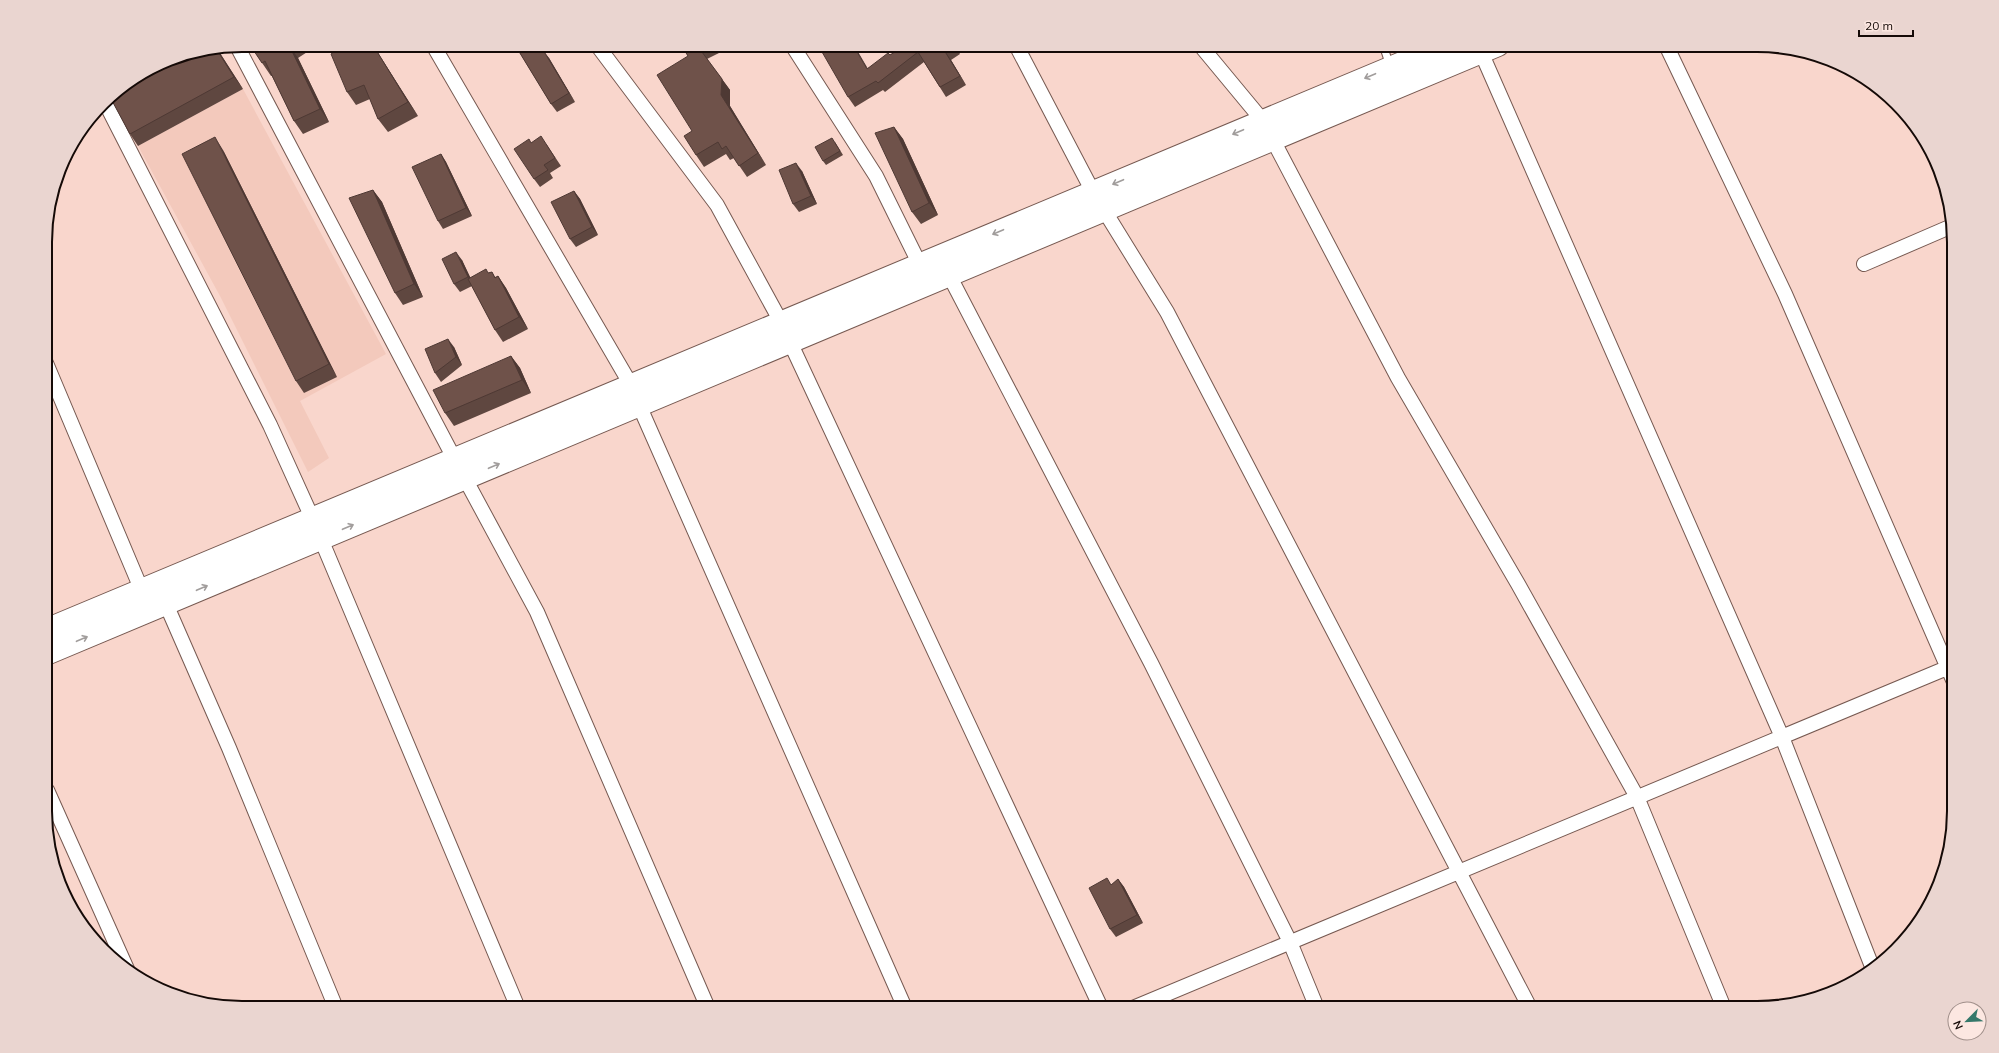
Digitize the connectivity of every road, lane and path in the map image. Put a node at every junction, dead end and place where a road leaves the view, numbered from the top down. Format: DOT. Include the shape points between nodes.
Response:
graph roads {
  1 [pos="240,52"];
  2 [pos="437,52"];
  3 [pos="602,52"];
  4 [pos="796,52"];
  5 [pos="1020,52"];
  6 [pos="1206,52"];
  7 [pos="1385,52"];
  8 [pos="1428,52"];
  9 [pos="1481,52"];
  10 [pos="1490,52"];
  11 [pos="1669,52"];
  12 [pos="1390,68"];
  13 [pos="108,108"];
  14 [pos="1268,130"];
  15 [pos="1098,201"];
  16 [pos="1947,228"];
  17 [pos="920,264"];
  18 [pos="1864,264"];
  19 [pos="949,275"];
  20 [pos="878,293"];
  21 [pos="781,322"];
  22 [pos="790,342"];
  23 [pos="52,377"];
  24 [pos="631,385"];
  25 [pos="639,405"];
  26 [pos="460,469"];
  27 [pos="317,529"];
  28 [pos="142,591"];
  29 [pos="166,604"];
  30 [pos="52,628"];
  31 [pos="52,652"];
  32 [pos="1947,657"];
  33 [pos="1947,668"];
  34 [pos="1782,737"];
  35 [pos="1637,797"];
  36 [pos="52,801"];
  37 [pos="1459,871"];
  38 [pos="1290,942"];
  39 [pos="122,959"];
  40 [pos="1871,964"];
  41 [pos="333,1001"];
  42 [pos="515,1001"];
  43 [pos="705,1001"];
  44 [pos="902,1001"];
  45 [pos="1098,1001"];
  46 [pos="1150,1001"];
  47 [pos="1314,1001"];
  48 [pos="1526,1001"];
  49 [pos="1721,1001"];
  1 -- 26 [label="street"];
  2 -- 24 [label="street"];
  3 -- 21 [label="street" via="718,205"];
  4 -- 17 [label="street" via="876,176"];
  5 -- 15 [label="street"];
  6 -- 14 [label="street"];
  7 -- 12 [label="lane"];
  8 -- 12 [label="main road"];
  9 -- 14 [label="main road"];
  10 -- 34 [label="street"];
  11 -- 32 [label="street" via="1785,294"];
  12 -- 14 [label="main road, one-way"];
  13 -- 27 [label="street" via="270,425"];
  14 -- 15 [label="main road"];
  14 -- 35 [label="street" via="1398,378 1518,584"];
  15 -- 17 [label="main road, one-way"];
  15 -- 19 [label="main road"];
  15 -- 37 [label="street" via="1167,312"];
  16 -- 18 [label="street"];
  17 -- 20 [label="main road"];
  19 -- 20 [label="main road"];
  19 -- 38 [label="street" via="1151,663"];
  20 -- 21 [label="main road"];
  20 -- 22 [label="main road"];
  21 -- 24 [label="main road"];
  22 -- 25 [label="main road"];
  22 -- 45 [label="street"];
  23 -- 28 [label="street"];
  24 -- 26 [label="main road"];
  26 -- 25 [label="main road, one-way"];
  25 -- 44 [label="street"];
  26 -- 27 [label="main road"];
  26 -- 43 [label="street" via="537,612"];
  27 -- 28 [label="main road"];
  29 -- 27 [label="main road, one-way"];
  27 -- 42 [label="street"];
  28 -- 30 [label="main road"];
  31 -- 29 [label="main road, one-way"];
  29 -- 41 [label="street" via="229,748"];
  33 -- 34 [label="street"];
  34 -- 35 [label="street"];
  34 -- 40 [label="street"];
  35 -- 37 [label="street"];
  35 -- 49 [label="street"];
  36 -- 39 [label="street"];
  37 -- 38 [label="street"];
  37 -- 48 [label="street"];
  38 -- 46 [label="street"];
  38 -- 47 [label="street"];
}
